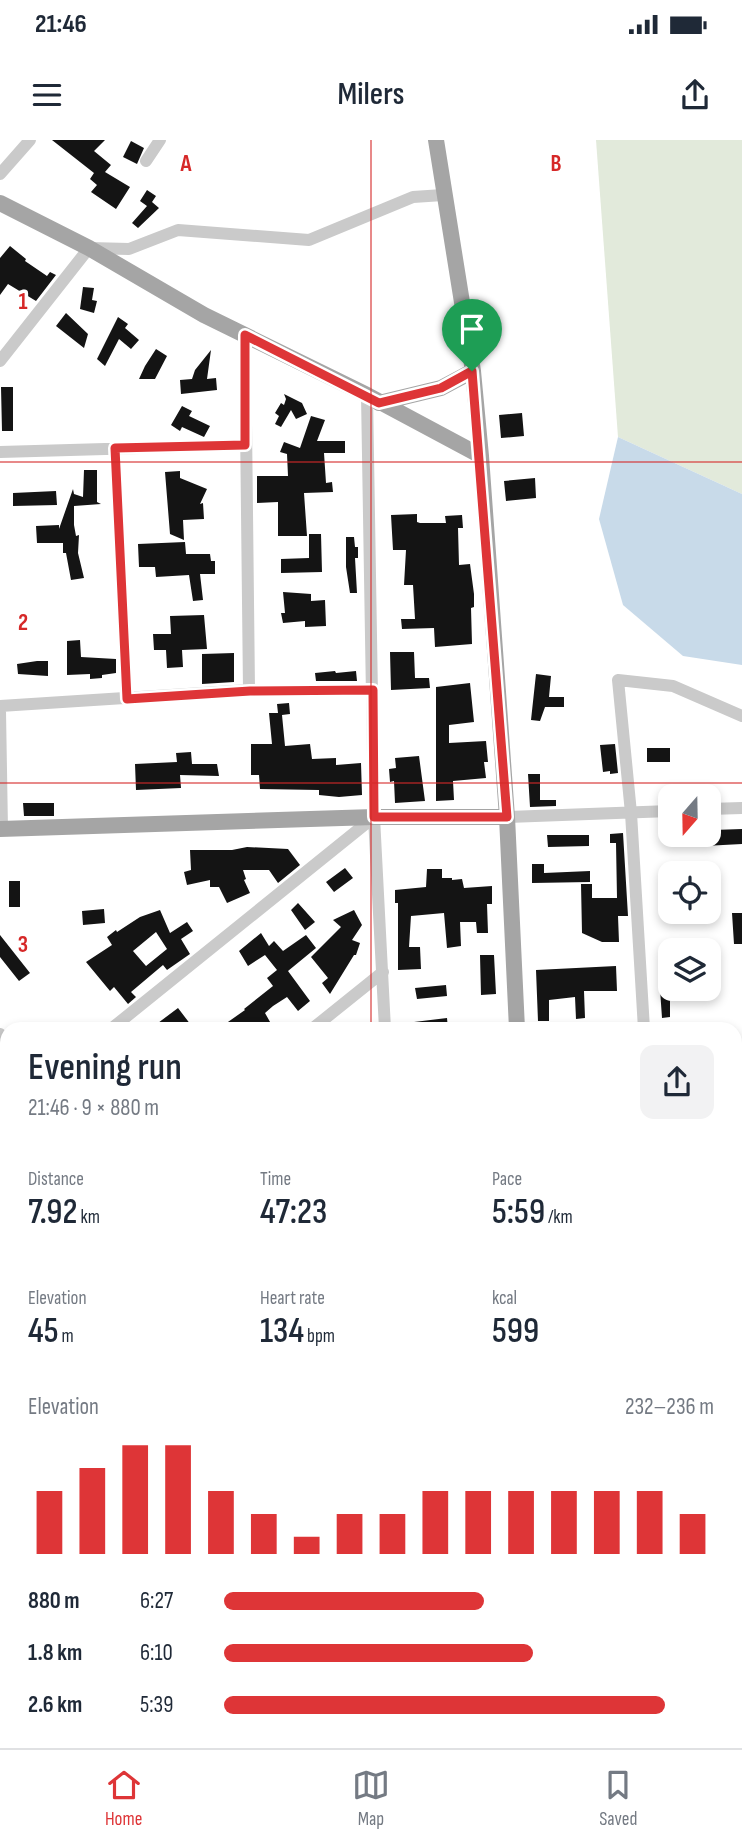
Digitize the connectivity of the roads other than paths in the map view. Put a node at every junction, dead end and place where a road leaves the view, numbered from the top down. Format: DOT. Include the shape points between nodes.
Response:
graph roads {
  1 [pos="30,140"];
  2 [pos="160,140"];
  3 [pos="436,140"];
  4 [pos="146,161"];
  5 [pos="0,174"];
  6 [pos="443,195"];
  7 [pos="0,203"];
  8 [pos="89,248"];
  9 [pos="245,335"];
  10 [pos="0,361"];
  11 [pos="472,371"];
  12 [pos="373,399"];
  13 [pos="245,445"];
  14 [pos="115,448"];
  15 [pos="0,452"];
  16 [pos="481,456"];
  17 [pos="373,690"];
  18 [pos="250,691"];
  19 [pos="127,699"];
  20 [pos="0,706"];
  21 [pos="0,712"];
  22 [pos="742,716"];
  23 [pos="742,808"];
  24 [pos="721,809"];
  25 [pos="658,812"];
  26 [pos="631,813"];
  27 [pos="374,817"];
  28 [pos="507,817"];
  29 [pos="1,829"];
  30 [pos="383,972"];
  31 [pos="120,1022"];
  32 [pos="321,1022"];
  33 [pos="385,1022"];
  34 [pos="517,1022"];
  35 [pos="645,1022"];
  1 -- 5 [label="street"];
  2 -- 4 [label="street"];
  3 -- 6 [label="main road"];
  6 -- 8 [label="street" via="413,197 309,240 178,230 129,248"];
  6 -- 11 [label="main road"];
  7 -- 8 [label="main road"];
  8 -- 9 [label="main road"];
  8 -- 10 [label="street"];
  9 -- 12 [label="main road"];
  9 -- 13 [label="street"];
  11 -- 12 [label="main road" via="441,388"];
  11 -- 16 [label="main road"];
  12 -- 16 [label="main road"];
  12 -- 17 [label="street"];
  13 -- 14 [label="street"];
  13 -- 18 [label="street"];
  14 -- 15 [label="street"];
  14 -- 19 [label="street"];
  16 -- 28 [label="main road"];
  17 -- 18 [label="street"];
  17 -- 27 [label="street"];
  18 -- 19 [label="street"];
  19 -- 20 [label="street"];
  21 -- 29 [label="street"];
  22 -- 26 [label="street" via="673,686 618,680"];
  23 -- 24 [label="street"];
  25 -- 26 [label="street"];
  26 -- 28 [label="street"];
  26 -- 35 [label="street"];
  27 -- 28 [label="main road"];
  27 -- 29 [label="main road"];
  27 -- 30 [label="street"];
  27 -- 31 [label="street"];
  28 -- 34 [label="main road"];
  30 -- 32 [label="street"];
  30 -- 33 [label="street"];
}
